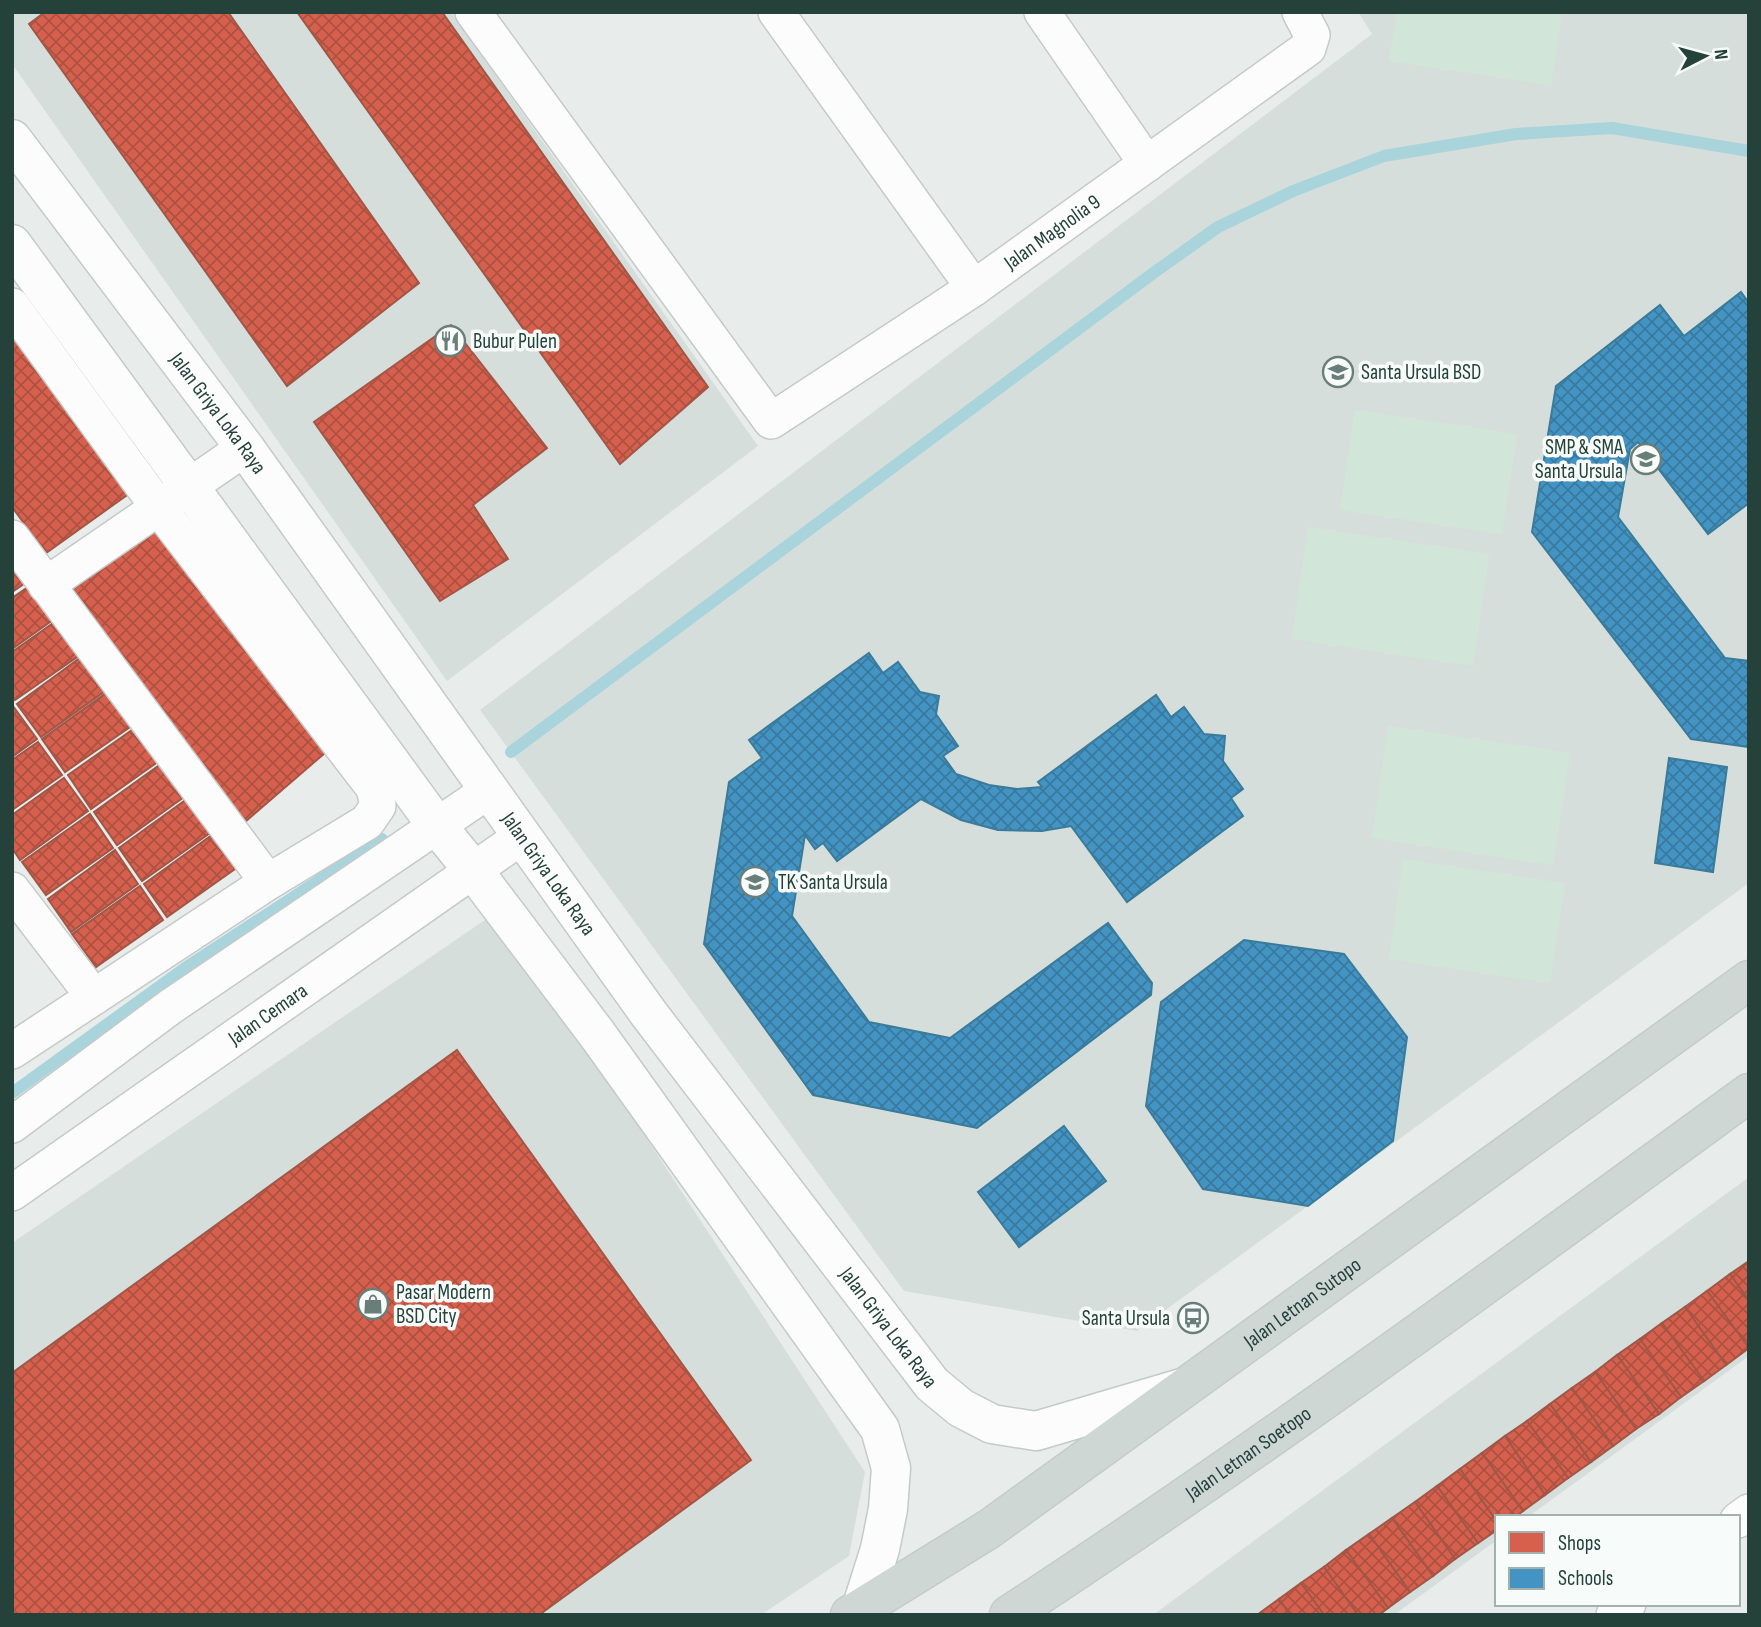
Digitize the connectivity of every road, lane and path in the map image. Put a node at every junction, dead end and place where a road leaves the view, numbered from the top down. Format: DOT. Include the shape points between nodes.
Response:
graph roads {
  1 [pos="473,12"];
  2 [pos="776,12"];
  3 [pos="1042,12"];
  4 [pos="1303,18"];
  5 [pos="12,139"];
  6 [pos="1147,164"];
  7 [pos="12,244"];
  8 [pos="974,288"];
  9 [pos="12,306"];
  10 [pos="245,448"];
  11 [pos="174,498"];
  12 [pos="12,538"];
  13 [pos="46,585"];
  14 [pos="488,791"];
  15 [pos="437,826"];
  16 [pos="521,837"];
  17 [pos="473,870"];
  18 [pos="268,882"];
  19 [pos="12,890"];
  20 [pos="1749,980"];
  21 [pos="94,997"];
  22 [pos="12,1051"];
  23 [pos="1749,1093"];
  24 [pos="12,1125"];
  25 [pos="12,1193"];
  26 [pos="1186,1387"];
  27 [pos="856,1611"];
  28 [pos="1009,1615"];
  1 -- 8 [label="street, Jalan Magnolia 9" via="771,421"];
  2 -- 8 [label="street"];
  3 -- 6 [label="street"];
  4 -- 6 [label="street, Jalan Magnolia 9" via="1311,35 1308,48"];
  5 -- 10 [label="main road, Jalan Griya Loka Raya"];
  6 -- 8 [label="street, Jalan Magnolia 9"];
  7 -- 11 [label="main road"];
  9 -- 11 [label="street"];
  10 -- 11 [label="street"];
  10 -- 14 [label="main road, Jalan Griya Loka Raya"];
  11 -- 13 [label="street"];
  11 -- 15 [label="main road"];
  11 -- 18 [label="street" via="374,788 378,806 367,822"];
  12 -- 13 [label="street"];
  13 -- 18 [label="street"];
  14 -- 15 [label="street"];
  14 -- 16 [label="main road, Jalan Griya Loka Raya"];
  15 -- 17 [label="main road"];
  15 -- 24 [label="street" via="170,1007"];
  16 -- 17 [label="street, Jalan Cemara"];
  16 -- 26 [label="main road, Jalan Griya Loka Raya" via="649,1014 932,1384 961,1408 992,1424 1036,1430"];
  17 -- 25 [label="street, Jalan Cemara"];
  17 -- 27 [label="main road" via="597,1034 880,1429 891,1468 888,1509 880,1549"];
  18 -- 21 [label="street"];
  19 -- 21 [label="street"];
  20 -- 26 [label="main road, Jalan Letnan Sutopo"];
  21 -- 22 [label="street"];
  23 -- 28 [label="main road, Jalan Letnan Soetopo" via="1247,1454"];
  26 -- 27 [label="main road, Jalan Letnan Sutopo" via="989,1529"];
}
